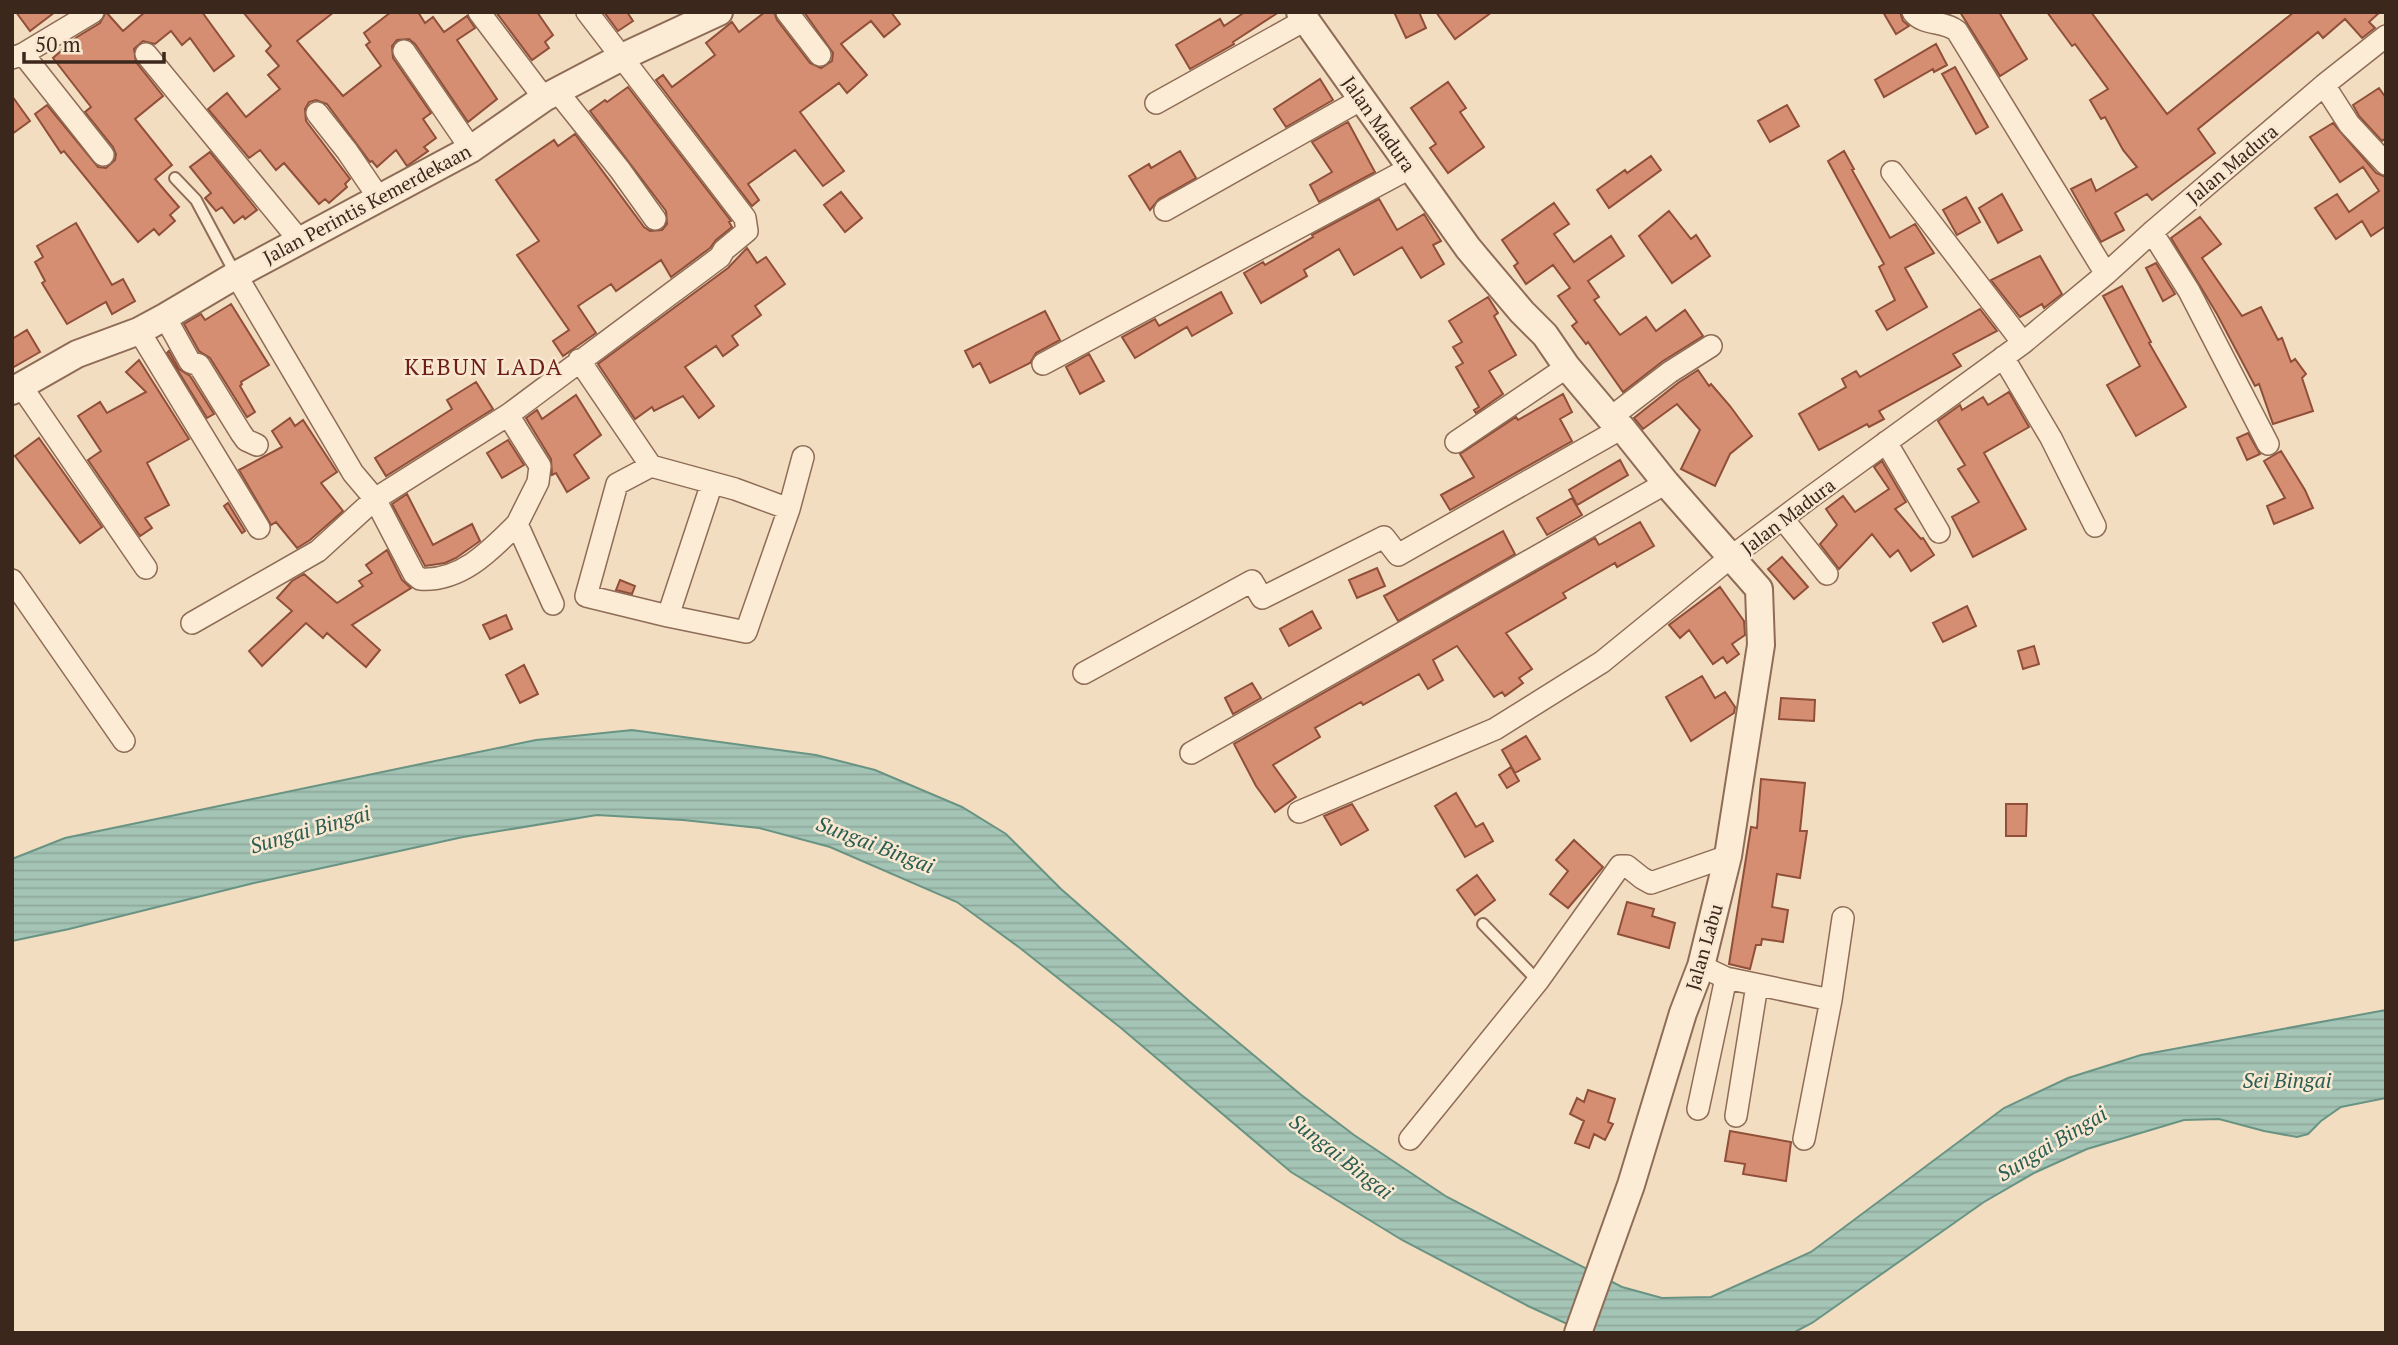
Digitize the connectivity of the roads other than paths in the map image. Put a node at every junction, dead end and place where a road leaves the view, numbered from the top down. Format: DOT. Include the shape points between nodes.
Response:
graph roads {
  1 [pos="93,12"];
  2 [pos="479,12"];
  3 [pos="587,12"];
  4 [pos="719,12"];
  5 [pos="787,12"];
  6 [pos="1913,12"];
  7 [pos="1303,16"];
  8 [pos="57,21"];
  9 [pos="2386,36"];
  10 [pos="404,51"];
  11 [pos="146,54"];
  12 [pos="820,55"];
  13 [pos="18,56"];
  14 [pos="622,57"];
  15 [pos="2324,85"];
  16 [pos="550,95"];
  17 [pos="1362,99"];
  18 [pos="1156,103"];
  19 [pos="317,113"];
  20 [pos="471,149"];
  21 [pos="103,155"];
  22 [pos="2386,164"];
  23 [pos="1410,168"];
  24 [pos="1892,172"];
  25 [pos="175,178"];
  26 [pos="379,198"];
  27 [pos="1165,210"];
  28 [pos="655,219"];
  29 [pos="2152,232"];
  30 [pos="300,241"];
  31 [pos="2106,274"];
  32 [pos="236,275"];
  33 [pos="165,317"];
  34 [pos="138,331"];
  35 [pos="2023,342"];
  36 [pos="1711,346"];
  37 [pos="2003,357"];
  38 [pos="579,360"];
  39 [pos="1043,364"];
  40 [pos="1567,367"];
  41 [pos="17,388"];
  42 [pos="508,415"];
  43 [pos="1616,423"];
  44 [pos="1457,442"];
  45 [pos="1886,442"];
  46 [pos="2268,444"];
  47 [pos="257,445"];
  48 [pos="803,457"];
  49 [pos="651,466"];
  50 [pos="712,483"];
  51 [pos="1666,483"];
  52 [pos="375,499"];
  53 [pos="789,509"];
  54 [pos="1783,519"];
  55 [pos="517,523"];
  56 [pos="2095,526"];
  57 [pos="259,528"];
  58 [pos="1939,532"];
  59 [pos="1731,557"];
  60 [pos="146,568"];
  61 [pos="1828,574"];
  62 [pos="12,580"];
  63 [pos="553,604"];
  64 [pos="668,617"];
  65 [pos="191,623"];
  66 [pos="1084,673"];
  67 [pos="124,741"];
  68 [pos="1191,753"];
  69 [pos="1300,812"];
  70 [pos="1728,856"];
  71 [pos="1843,918"];
  72 [pos="1483,924"];
  73 [pos="1701,966"];
  74 [pos="1726,978"];
  75 [pos="1538,981"];
  76 [pos="1757,985"];
  77 [pos="1830,1000"];
  78 [pos="1698,1109"];
  79 [pos="1736,1116"];
  80 [pos="1410,1139"];
  81 [pos="1804,1139"];
  82 [pos="1578,1333"];
  1 -- 8 [label="street"];
  2 -- 16 [label="street"];
  3 -- 14 [label="street"];
  4 -- 14 [label="street, Jalan Perintis Kemerdekaan"];
  5 -- 12 [label="street"];
  6 -- 31 [label="street" via="1920,20 1949,25 1956,32"];
  7 -- 17 [label="street, Jalan Madura"];
  7 -- 18 [label="street"];
  8 -- 13 [label="street"];
  9 -- 15 [label="street, Jalan Madura"];
  10 -- 20 [label="street"];
  11 -- 30 [label="street"];
  13 -- 21 [label="street"];
  14 -- 16 [label="street, Jalan Perintis Kemerdekaan"];
  14 -- 38 [label="street" via="745,218 747,231 720,257"];
  15 -- 22 [label="street" via="2349,124"];
  15 -- 29 [label="street, Jalan Madura"];
  16 -- 20 [label="street, Jalan Perintis Kemerdekaan"];
  16 -- 28 [label="street" via="614,161"];
  17 -- 23 [label="street, Jalan Madura"];
  17 -- 27 [label="street"];
  19 -- 26 [label="street"];
  20 -- 26 [label="street, Jalan Perintis Kemerdekaan"];
  23 -- 39 [label="street"];
  23 -- 40 [label="street, Jalan Madura" via="1468,248 1545,335"];
  24 -- 35 [label="street"];
  25 -- 32 [label="lane" via="196,200"];
  26 -- 30 [label="street, Jalan Perintis Kemerdekaan"];
  29 -- 31 [label="street, Jalan Madura"];
  29 -- 46 [label="street" via="2189,291"];
  30 -- 32 [label="street, Jalan Perintis Kemerdekaan"];
  31 -- 35 [label="street, Jalan Madura"];
  32 -- 33 [label="street, Jalan Perintis Kemerdekaan"];
  32 -- 52 [label="street" via="352,473"];
  33 -- 34 [label="street, Jalan Perintis Kemerdekaan"];
  33 -- 47 [label="street" via="190,362 199,365 246,440"];
  34 -- 41 [label="street, Jalan Perintis Kemerdekaan" via="77,354"];
  34 -- 57 [label="street"];
  35 -- 37 [label="street, Jalan Madura"];
  36 -- 43 [label="street" via="1670,372"];
  37 -- 45 [label="street, Jalan Madura"];
  37 -- 56 [label="street"];
  38 -- 42 [label="street"];
  38 -- 49 [label="street"];
  40 -- 43 [label="street, Jalan Madura"];
  40 -- 44 [label="street"];
  41 -- 60 [label="street"];
  42 -- 52 [label="street"];
  42 -- 55 [label="street" via="540,466 538,482"];
  43 -- 51 [label="street, Jalan Madura"];
  43 -- 66 [label="street" via="1398,555 1384,537 1262,598 1252,581"];
  45 -- 54 [label="street, Jalan Madura"];
  45 -- 58 [label="street"];
  48 -- 53 [label="street"];
  49 -- 50 [label="street"];
  49 -- 64 [label="street" via="617,484 586,596"];
  50 -- 53 [label="street"];
  50 -- 64 [label="street"];
  51 -- 59 [label="street, Jalan Madura"];
  51 -- 68 [label="street"];
  52 -- 55 [label="street" via="420,579 432,580 480,561"];
  52 -- 65 [label="street" via="318,551"];
  53 -- 64 [label="street" via="746,632"];
  54 -- 59 [label="street, Jalan Madura"];
  54 -- 61 [label="street"];
  55 -- 63 [label="street"];
  59 -- 69 [label="street" via="1602,663 1495,729"];
  59 -- 70 [label="street, Jalan Labu" via="1759,589 1761,645"];
  62 -- 67 [label="street"];
  70 -- 73 [label="street, Jalan Labu"];
  70 -- 75 [label="street" via="1651,883 1627,866 1619,866"];
  71 -- 77 [label="street"];
  72 -- 75 [label="lane"];
  73 -- 74 [label="street"];
  73 -- 82 [label="street, Jalan Labu"];
  74 -- 76 [label="street"];
  74 -- 78 [label="street"];
  75 -- 80 [label="street"];
  76 -- 77 [label="street"];
  76 -- 79 [label="street"];
  77 -- 81 [label="street"];
}
